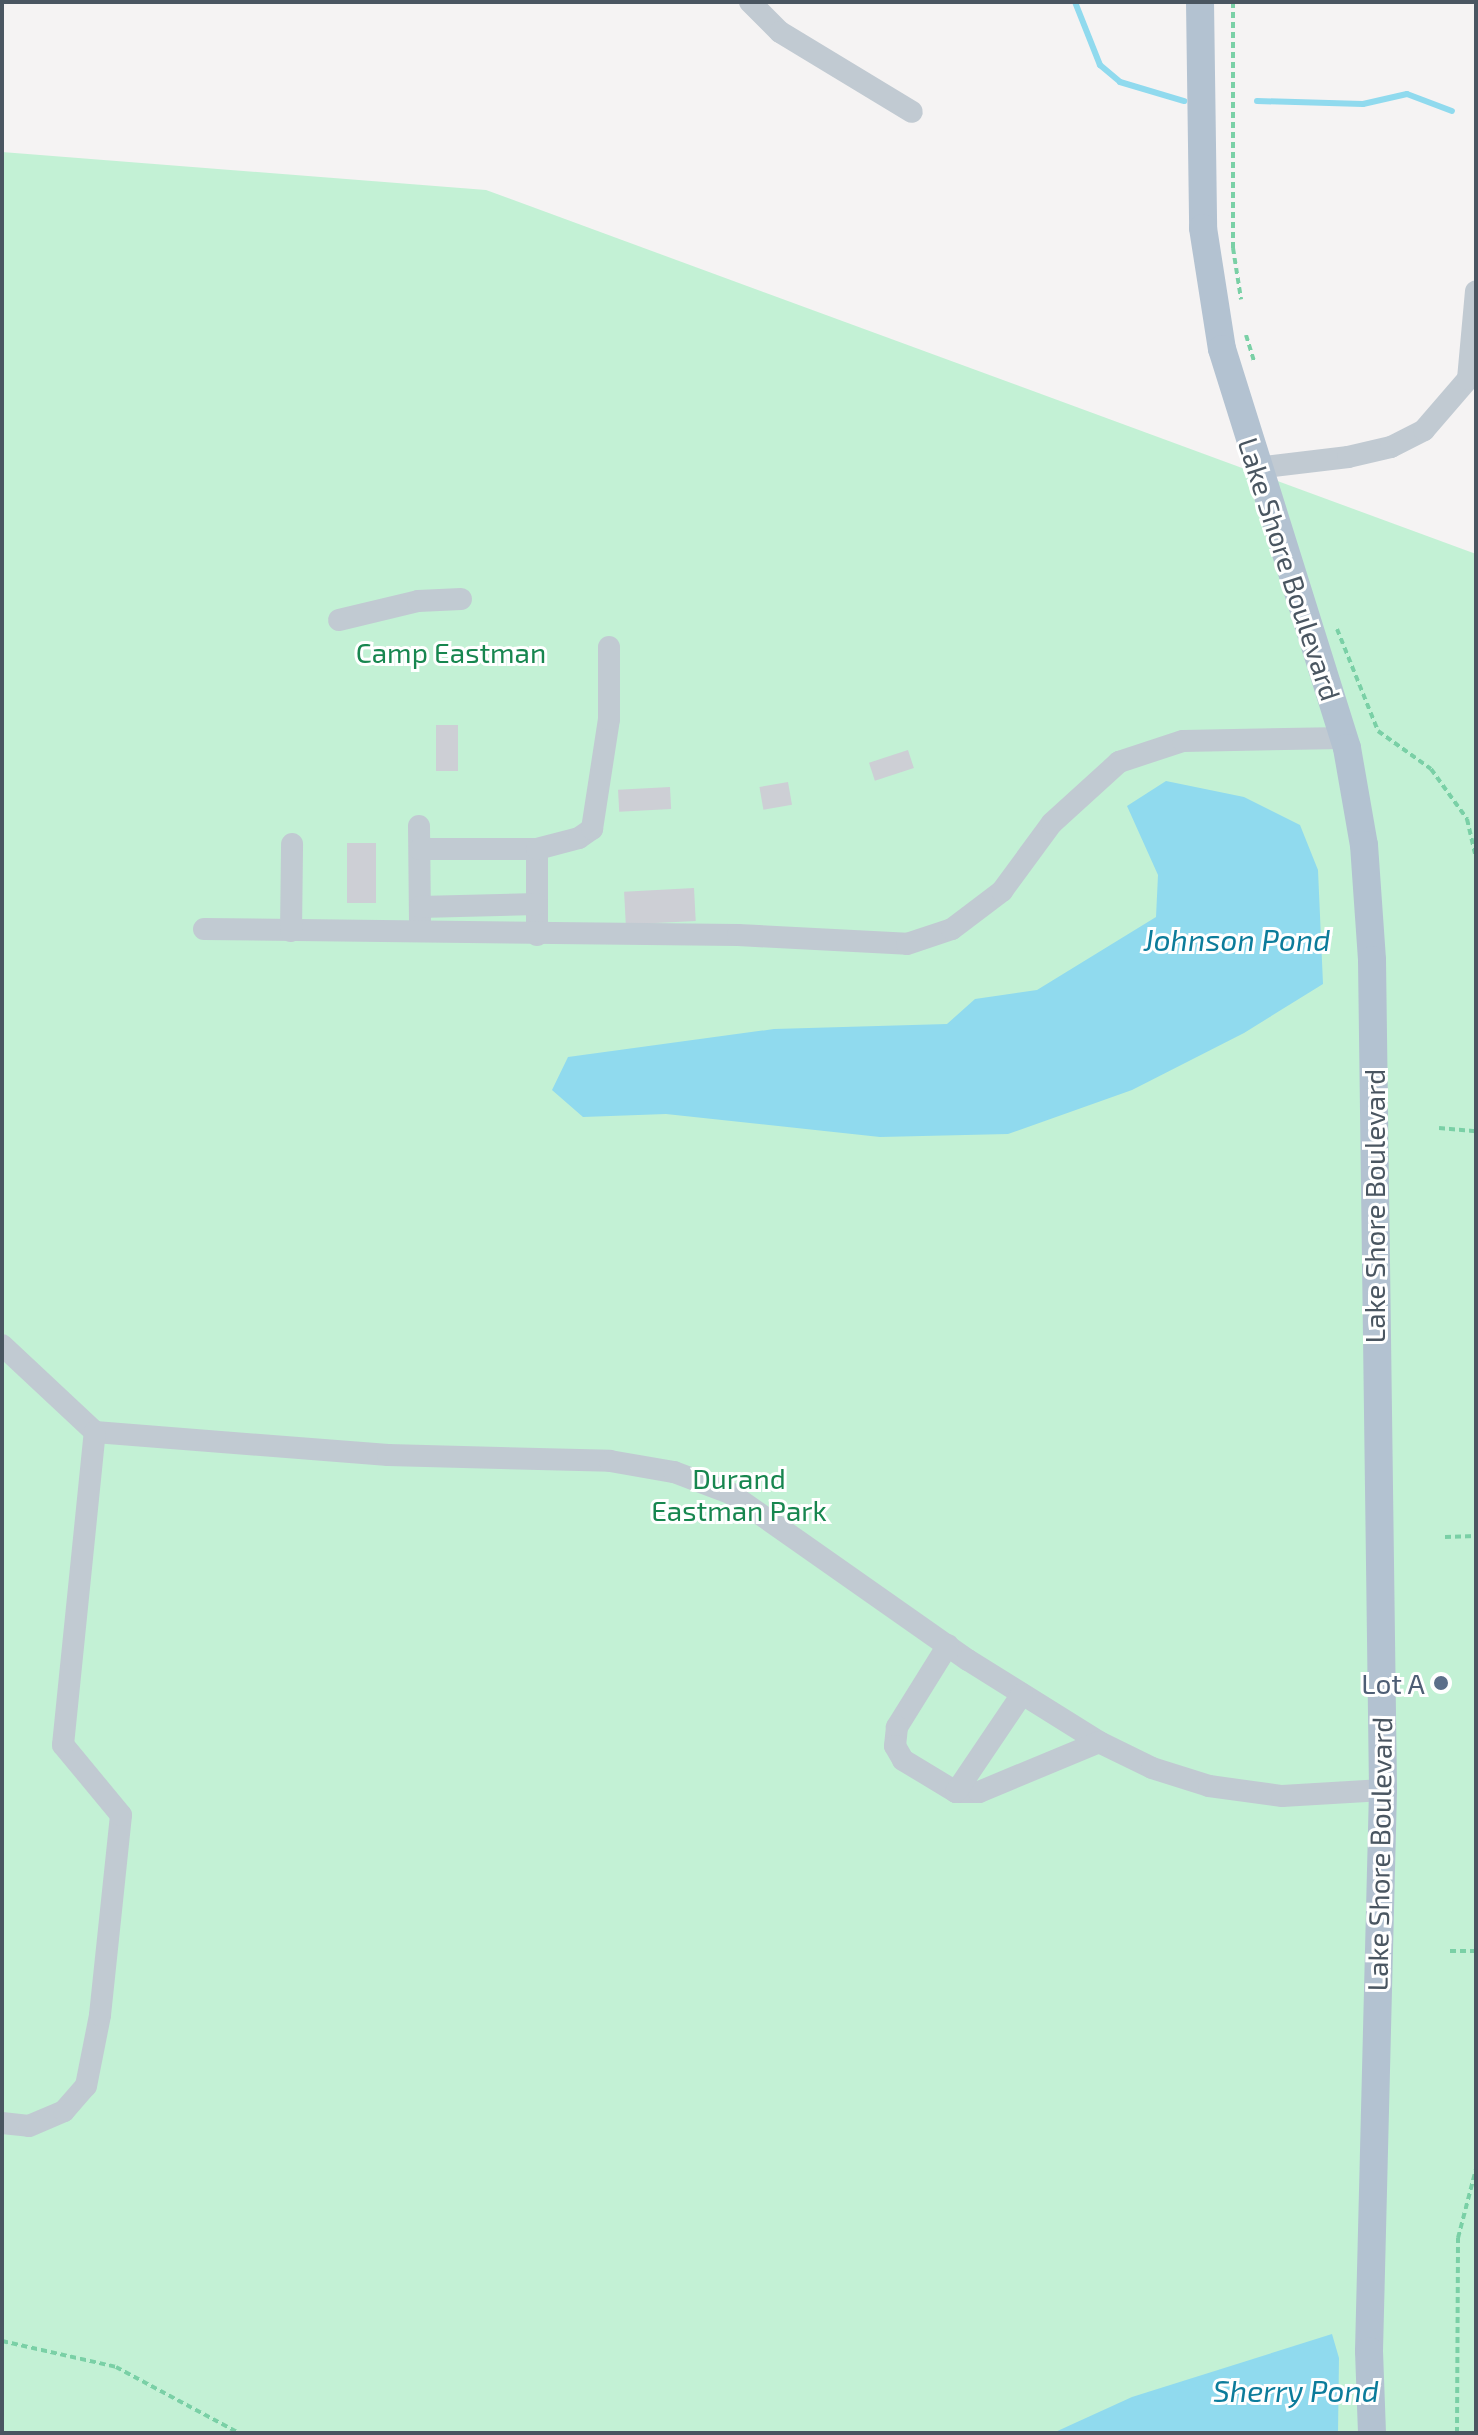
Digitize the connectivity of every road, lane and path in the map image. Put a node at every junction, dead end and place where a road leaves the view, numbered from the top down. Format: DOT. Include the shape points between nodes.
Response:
graph roads {
  1 [pos="750,2"];
  2 [pos="1200,2"];
  3 [pos="1233,2"];
  4 [pos="912,112"];
  5 [pos="1476,291"];
  6 [pos="1242,306"];
  7 [pos="1244,321"];
  8 [pos="1254,365"];
  9 [pos="1256,468"];
  10 [pos="461,599"];
  11 [pos="1333,619"];
  12 [pos="339,620"];
  13 [pos="609,647"];
  14 [pos="1344,738"];
  15 [pos="419,826"];
  16 [pos="292,844"];
  17 [pos="420,849"];
  18 [pos="537,849"];
  19 [pos="1476,858"];
  20 [pos="537,904"];
  21 [pos="420,907"];
  22 [pos="204,929"];
  23 [pos="291,931"];
  24 [pos="420,935"];
  25 [pos="537,935"];
  26 [pos="1439,1128"];
  27 [pos="1476,1131"];
  28 [pos="2,1345"];
  29 [pos="95,1432"];
  30 [pos="1476,1536"];
  31 [pos="1445,1537"];
  32 [pos="948,1645"];
  33 [pos="1022,1694"];
  34 [pos="1099,1742"];
  35 [pos="1383,1790"];
  36 [pos="956,1792"];
  37 [pos="1450,1951"];
  38 [pos="1476,1951"];
  39 [pos="2,2123"];
  40 [pos="1476,2169"];
  41 [pos="2,2341"];
  42 [pos="239,2433"];
  43 [pos="1372,2433"];
  44 [pos="1457,2433"];
  1 -- 4 [label="street" via="780,32"];
  2 -- 9 [label="main road, Lake Shore Boulevard" via="1203,228 1222,349"];
  3 -- 6 [label="path" via="1233,248"];
  5 -- 9 [label="street" via="1468,379 1424,430 1391,447 1348,457"];
  7 -- 8 [label="path"];
  9 -- 14 [label="main road, Lake Shore Boulevard"];
  10 -- 12 [label="street" via="418,601"];
  11 -- 19 [label="path" via="1378,731 1431,769 1467,819"];
  13 -- 18 [label="street" via="609,719 592,829 579,838"];
  14 -- 25 [label="street" via="1183,741 1119,762 1052,823 1002,891 952,929 907,944 738,935"];
  14 -- 35 [label="main road, Lake Shore Boulevard" via="1364,845 1372,960"];
  15 -- 17 [label="street"];
  16 -- 23 [label="street"];
  17 -- 18 [label="street"];
  17 -- 21 [label="street"];
  18 -- 20 [label="street"];
  20 -- 21 [label="street"];
  20 -- 25 [label="street"];
  21 -- 24 [label="street"];
  22 -- 23 [label="street"];
  23 -- 24 [label="street"];
  24 -- 25 [label="street"];
  26 -- 27 [label="path"];
  28 -- 29 [label="street"];
  29 -- 32 [label="street" via="388,1455 610,1461 674,1472 730,1493 778,1523"];
  29 -- 39 [label="street" via="63,1745 121,1815 100,2015 86,2086 64,2111 29,2126"];
  30 -- 31 [label="path"];
  32 -- 33 [label="street"];
  32 -- 36 [label="street" via="897,1727 895,1746 903,1760"];
  33 -- 34 [label="street"];
  33 -- 36 [label="street"];
  34 -- 35 [label="street" via="1152,1768 1209,1786 1282,1796"];
  34 -- 36 [label="street" via="979,1792"];
  35 -- 43 [label="main road, Lake Shore Boulevard" via="1369,2351"];
  37 -- 38 [label="path"];
  40 -- 44 [label="path" via="1458,2238"];
  41 -- 42 [label="path" via="116,2367"];
}
